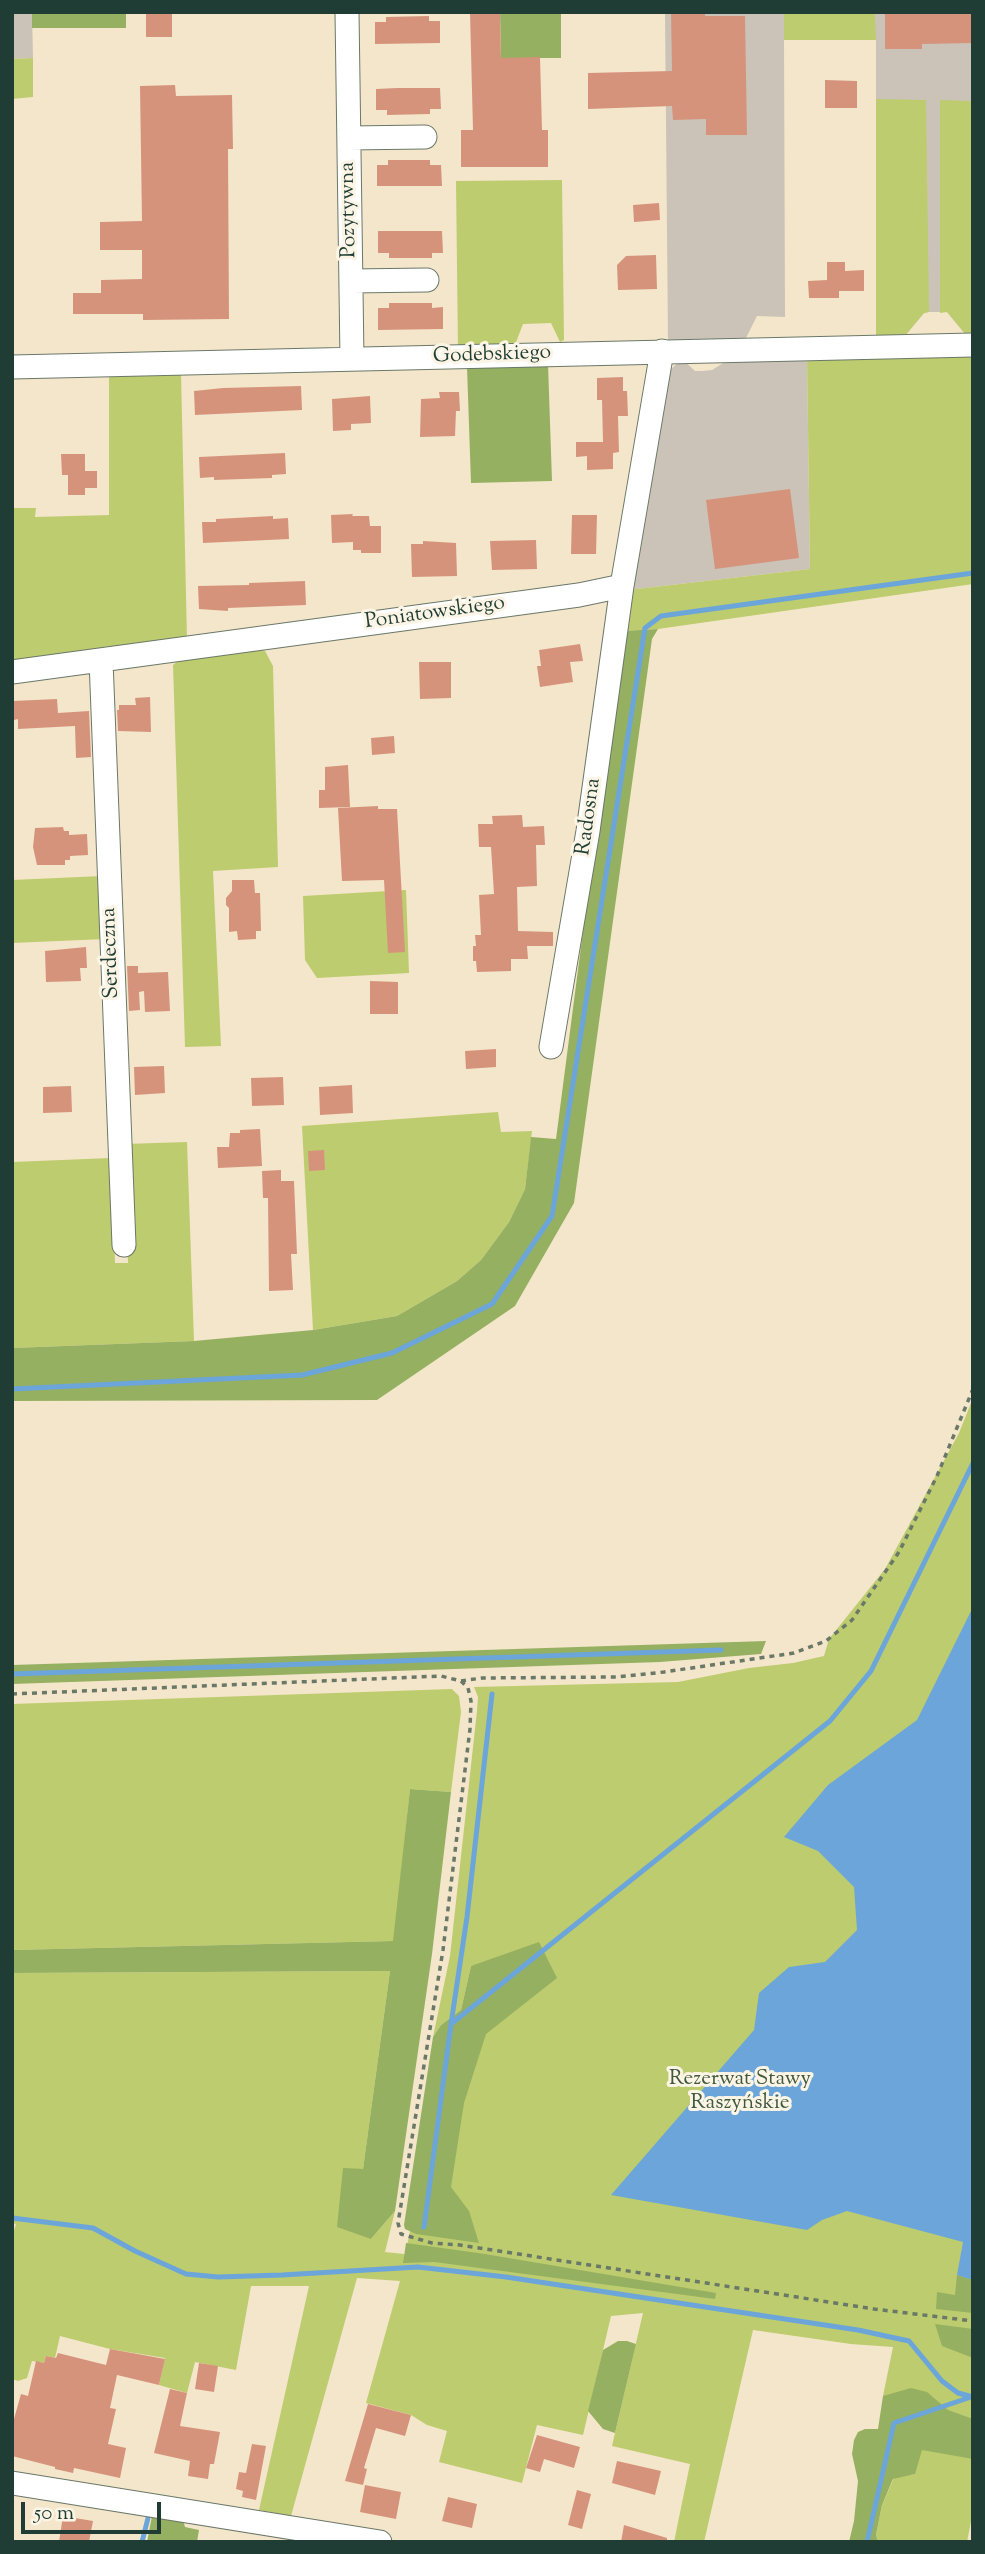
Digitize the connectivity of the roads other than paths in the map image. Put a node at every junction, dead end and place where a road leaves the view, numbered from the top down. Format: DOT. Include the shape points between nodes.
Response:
graph roads {
  1 [pos="347,12"];
  2 [pos="425,137"];
  3 [pos="349,138"];
  4 [pos="426,280"];
  5 [pos="351,281"];
  6 [pos="973,345"];
  7 [pos="662,351"];
  8 [pos="352,359"];
  9 [pos="12,367"];
  10 [pos="622,586"];
  11 [pos="101,660"];
  12 [pos="12,672"];
  13 [pos="551,1047"];
  14 [pos="124,1245"];
  15 [pos="12,2483"];
  16 [pos="380,2542"];
  1 -- 3 [label="street, Pozytywna"];
  2 -- 3 [label="street, Pozytywna"];
  3 -- 5 [label="street, Pozytywna"];
  4 -- 5 [label="street, Pozytywna"];
  5 -- 8 [label="street, Pozytywna"];
  6 -- 7 [label="street, Godebskiego"];
  7 -- 8 [label="street, Godebskiego"];
  7 -- 10 [label="street"];
  8 -- 9 [label="street, Godebskiego"];
  10 -- 11 [label="street, Poniatowskiego"];
  10 -- 13 [label="street, Radosna" via="588,831"];
  11 -- 12 [label="street, Poniatowskiego"];
  11 -- 14 [label="street, Serdeczna"];
  15 -- 16 [label="street"];
}
